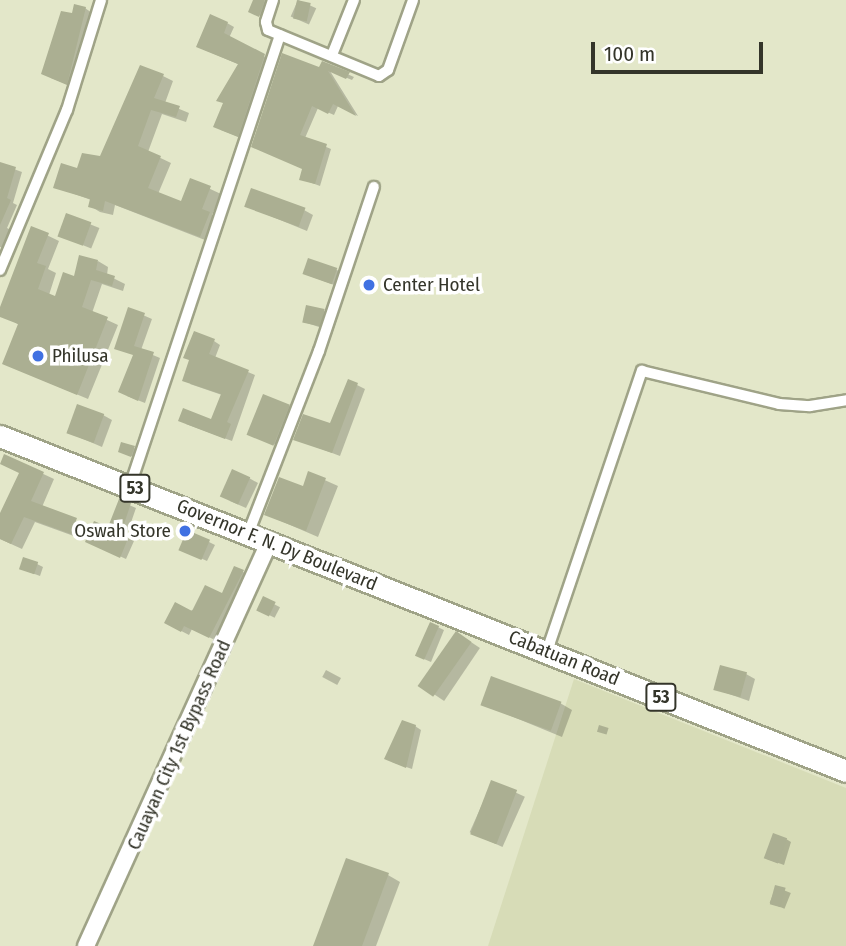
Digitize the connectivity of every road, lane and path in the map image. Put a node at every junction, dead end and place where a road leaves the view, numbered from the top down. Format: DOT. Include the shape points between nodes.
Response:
graph roads {
  1 [pos="101,0"];
  2 [pos="273,0"];
  3 [pos="354,0"];
  4 [pos="413,0"];
  5 [pos="280,35"];
  6 [pos="332,55"];
  7 [pos="374,187"];
  8 [pos="0,270"];
  9 [pos="846,400"];
  10 [pos="0,436"];
  11 [pos="130,486"];
  12 [pos="248,534"];
  13 [pos="269,542"];
  14 [pos="477,623"];
  15 [pos="547,651"];
  16 [pos="846,771"];
  17 [pos="86,946"];
  1 -- 8 [label="street" via="67,110"];
  2 -- 5 [label="street" via="266,25"];
  3 -- 6 [label="street"];
  4 -- 6 [label="street" via="386,74 374,75"];
  5 -- 6 [label="street"];
  5 -- 11 [label="street"];
  7 -- 12 [label="street" via="319,351"];
  9 -- 15 [label="street" via="810,406 779,404 642,371"];
  10 -- 11 [label="highway, Governor F. N. Dy Boulevard / 53"];
  11 -- 12 [label="highway, Governor F. N. Dy Boulevard / 53"];
  12 -- 13 [label="highway, Governor F. N. Dy Boulevard / 53"];
  13 -- 14 [label="highway, Governor F. N. Dy Boulevard / 53"];
  13 -- 17 [label="main road, Cauayan City 1st Bypass Road"];
  14 -- 15 [label="highway, Cabatuan Road / 53"];
  15 -- 16 [label="highway, Cabatuan Road / 53"];
}
